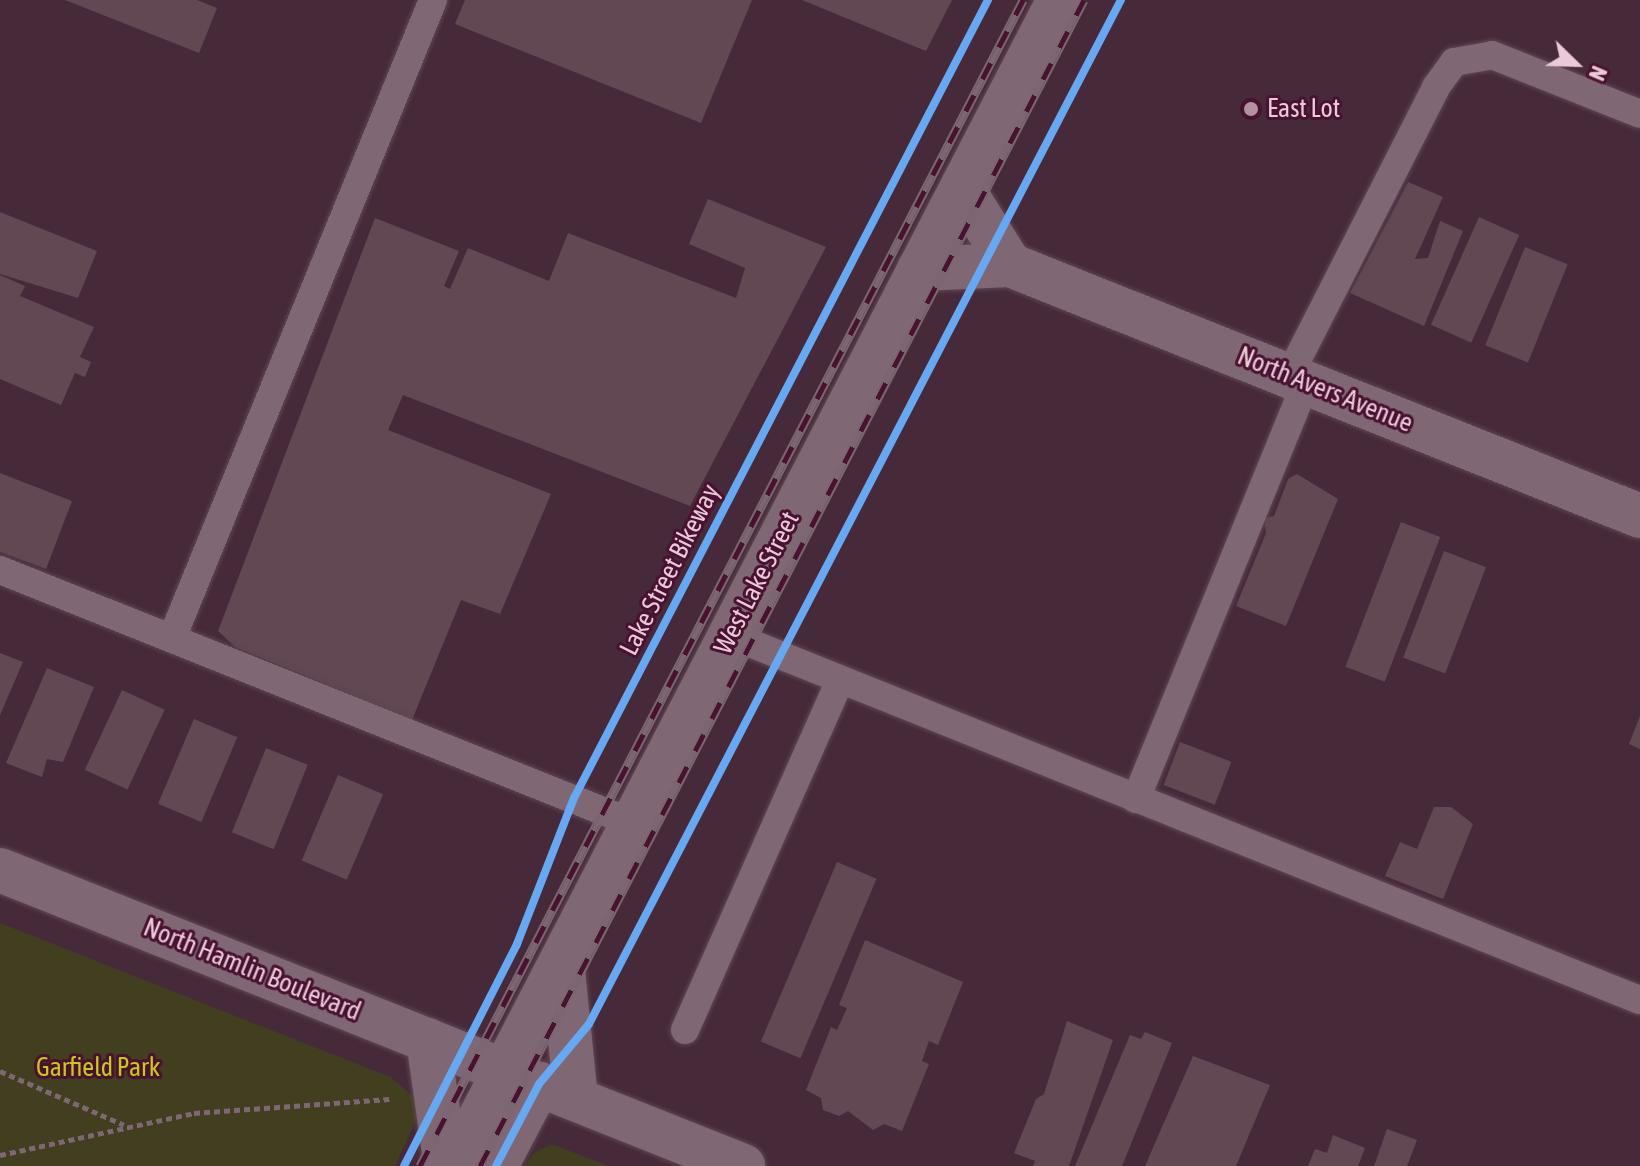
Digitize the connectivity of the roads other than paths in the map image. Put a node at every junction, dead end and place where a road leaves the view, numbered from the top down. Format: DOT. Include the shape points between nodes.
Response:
graph roads {
  1 [pos="433,0"];
  2 [pos="1059,0"];
  3 [pos="1640,114"];
  4 [pos="962,188"];
  5 [pos="1010,265"];
  6 [pos="919,269"];
  7 [pos="1298,379"];
  8 [pos="1640,516"];
  9 [pos="0,570"];
  10 [pos="730,635"];
  11 [pos="172,638"];
  12 [pos="840,680"];
  13 [pos="1136,799"];
  14 [pos="633,823"];
  15 [pos="0,870"];
  16 [pos="562,961"];
  17 [pos="1640,1000"];
  18 [pos="685,1030"];
  19 [pos="428,1040"];
  20 [pos="540,1085"];
  21 [pos="446,1166"];
  22 [pos="455,1166"];
  23 [pos="496,1166"];
  24 [pos="743,1166"];
  1 -- 11 [label="lane"];
  2 -- 4 [label="main road, West Lake Street"];
  3 -- 7 [label="lane" via="1492,55 1454,62 1436,87"];
  4 -- 5 [label="main road"];
  4 -- 6 [label="main road, West Lake Street"];
  5 -- 6 [label="main road, North Avers Avenue"];
  5 -- 7 [label="main road, North Avers Avenue"];
  6 -- 10 [label="main road, West Lake Street"];
  7 -- 8 [label="main road, North Avers Avenue"];
  7 -- 13 [label="lane"];
  9 -- 11 [label="lane"];
  10 -- 12 [label="lane"];
  10 -- 14 [label="main road, West Lake Street"];
  11 -- 14 [label="lane"];
  12 -- 13 [label="lane"];
  12 -- 18 [label="lane"];
  13 -- 17 [label="lane"];
  14 -- 16 [label="main road, West Lake Street"];
  15 -- 19 [label="main road, North Hamlin Boulevard"];
  16 -- 20 [label="main road, West Lake Street"];
  16 -- 20 [label="main road"];
  19 -- 20 [label="main road, North Hamlin Boulevard"];
  19 -- 21 [label="main road"];
  20 -- 22 [label="main road, West Lake Street"];
  20 -- 23 [label="main road"];
  20 -- 24 [label="main road, North Hamlin Boulevard"];
}
